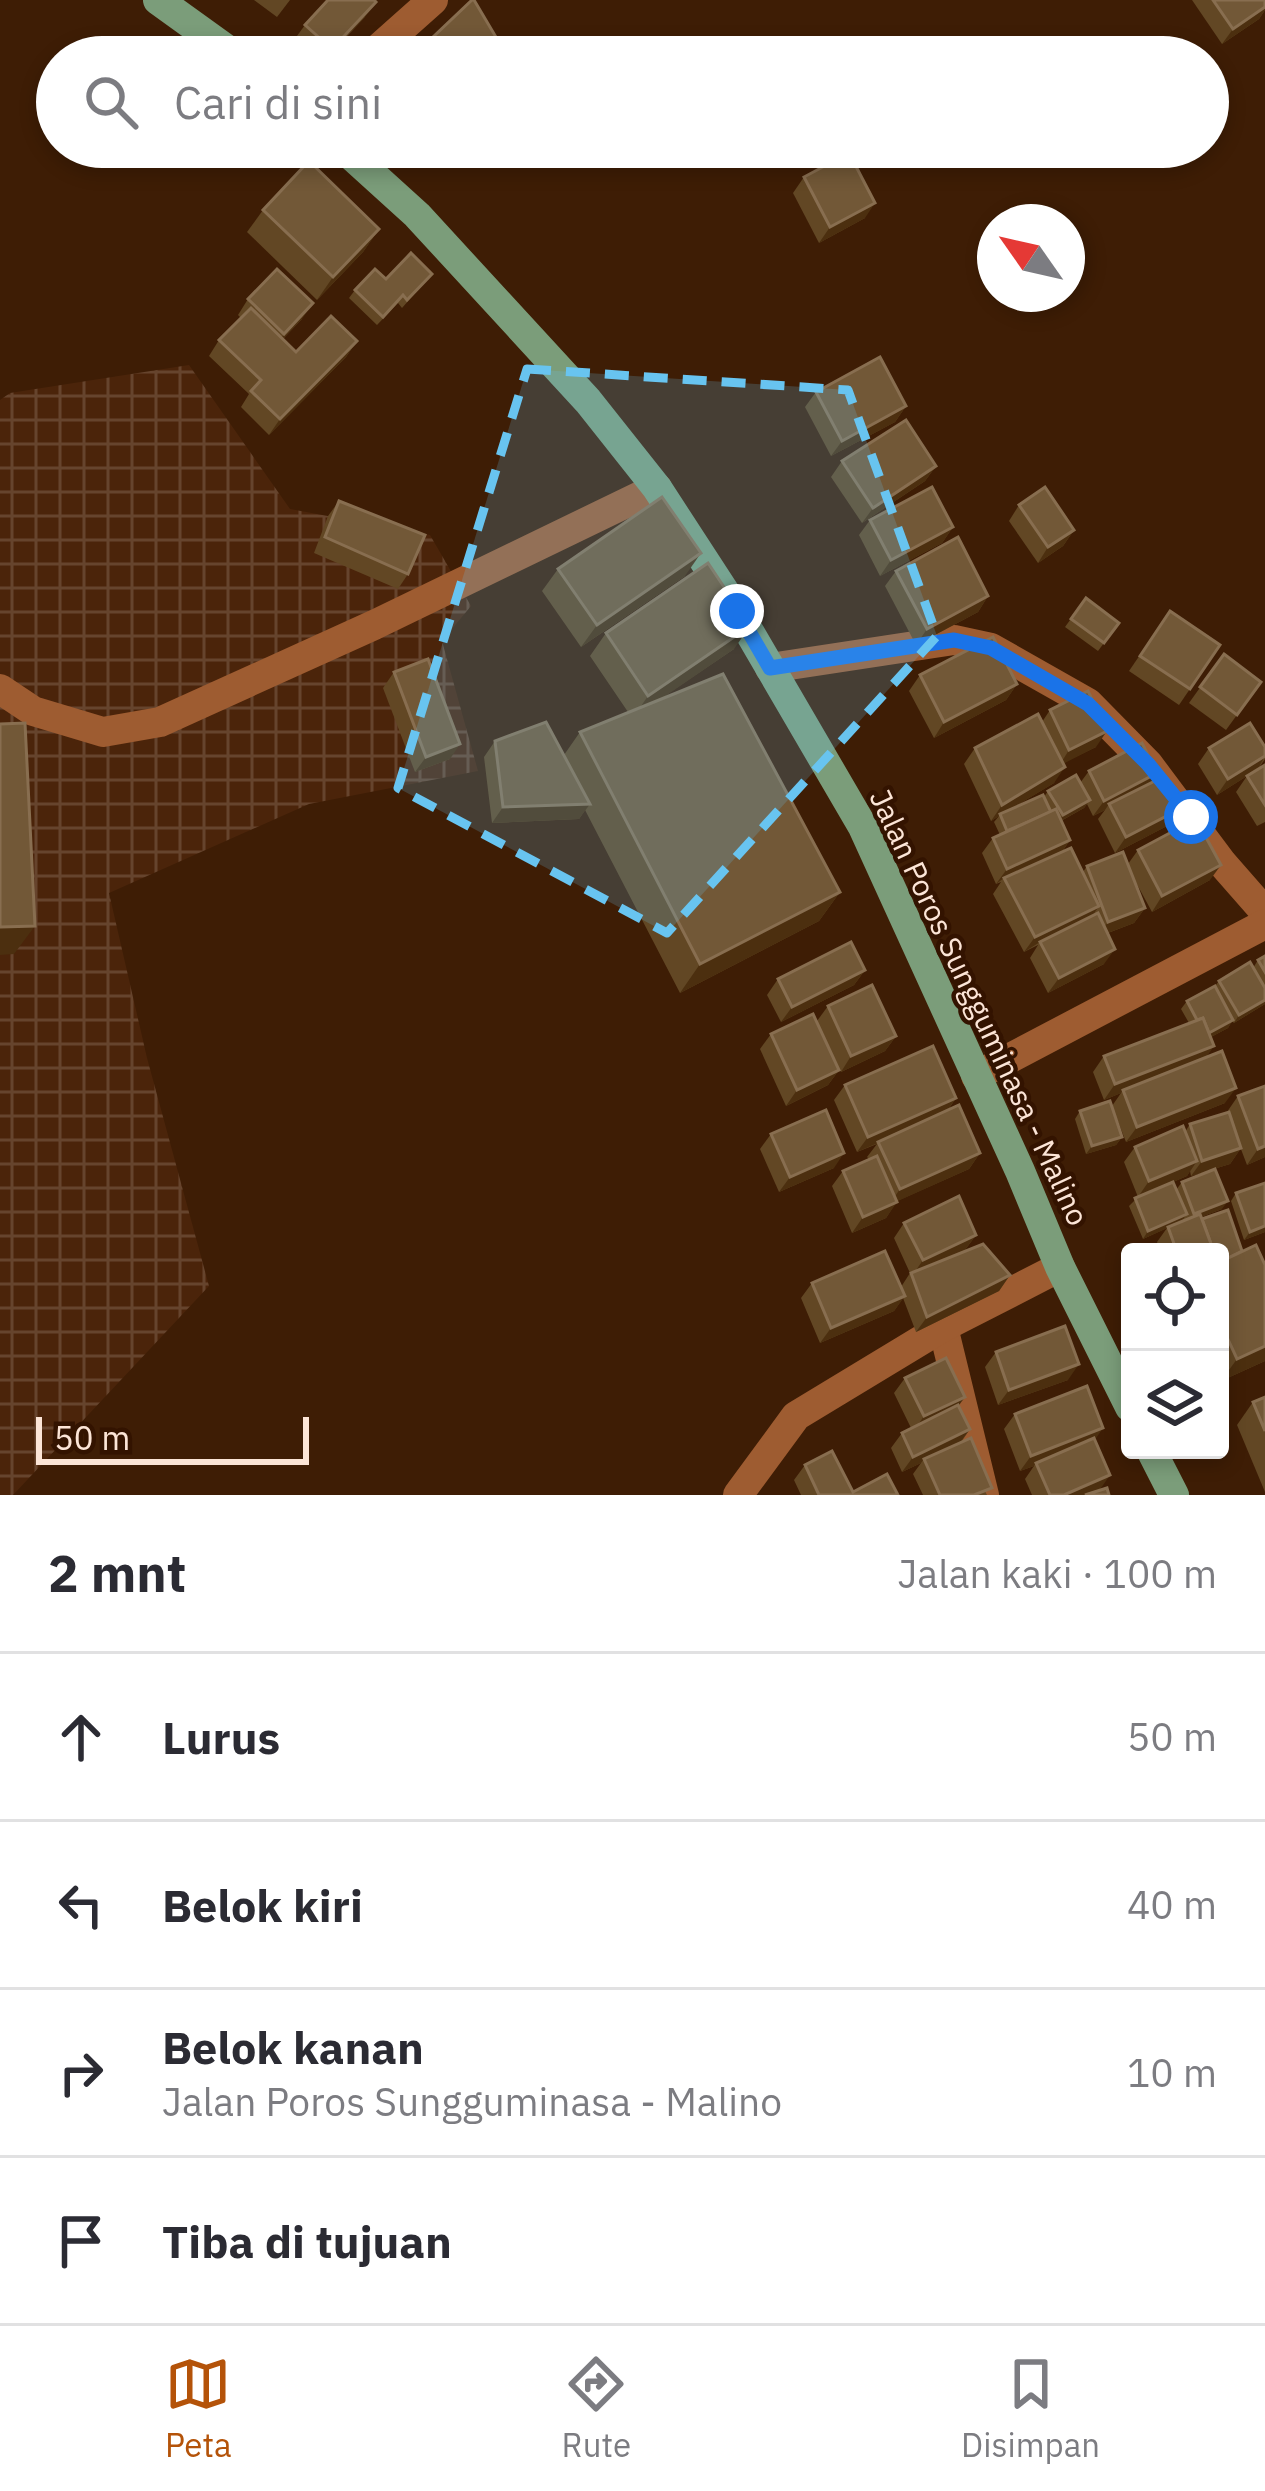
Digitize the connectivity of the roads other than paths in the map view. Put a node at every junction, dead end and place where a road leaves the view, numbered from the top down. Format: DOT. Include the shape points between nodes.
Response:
graph roads {
  1 [pos="158,0"];
  2 [pos="433,0"];
  3 [pos="208,36"];
  4 [pos="393,36"];
  5 [pos="365,168"];
  6 [pos="657,488"];
  7 [pos="770,668"];
  8 [pos="0,689"];
  9 [pos="1265,912"];
  10 [pos="1265,924"];
  11 [pos="976,1076"];
  12 [pos="1060,1267"];
  13 [pos="944,1327"];
  14 [pos="1121,1389"];
  15 [pos="1156,1459"];
  16 [pos="739,1495"];
  17 [pos="984,1495"];
  18 [pos="1174,1495"];
  1 -- 3 [label="main road"];
  2 -- 4 [label="street"];
  5 -- 6 [label="main road, Jalan Poros Sungguminasa - Malino" via="483,284"];
  6 -- 7 [label="main road, Jalan Poros Sungguminasa - Malino"];
  6 -- 8 [label="street" via="160,722 103,732 33,712"];
  7 -- 9 [label="street" via="954,640 991,648 1088,704 1148,764"];
  7 -- 11 [label="main road, Jalan Poros Sungguminasa - Malino" via="863,827"];
  10 -- 11 [label="street"];
  11 -- 12 [label="main road, Jalan Poros Sungguminasa - Malino"];
  12 -- 13 [label="street"];
  12 -- 14 [label="main road, Jalan Poros Sungguminasa - Malino"];
  13 -- 16 [label="street" via="796,1416"];
  13 -- 17 [label="street"];
  15 -- 18 [label="main road"];
}
